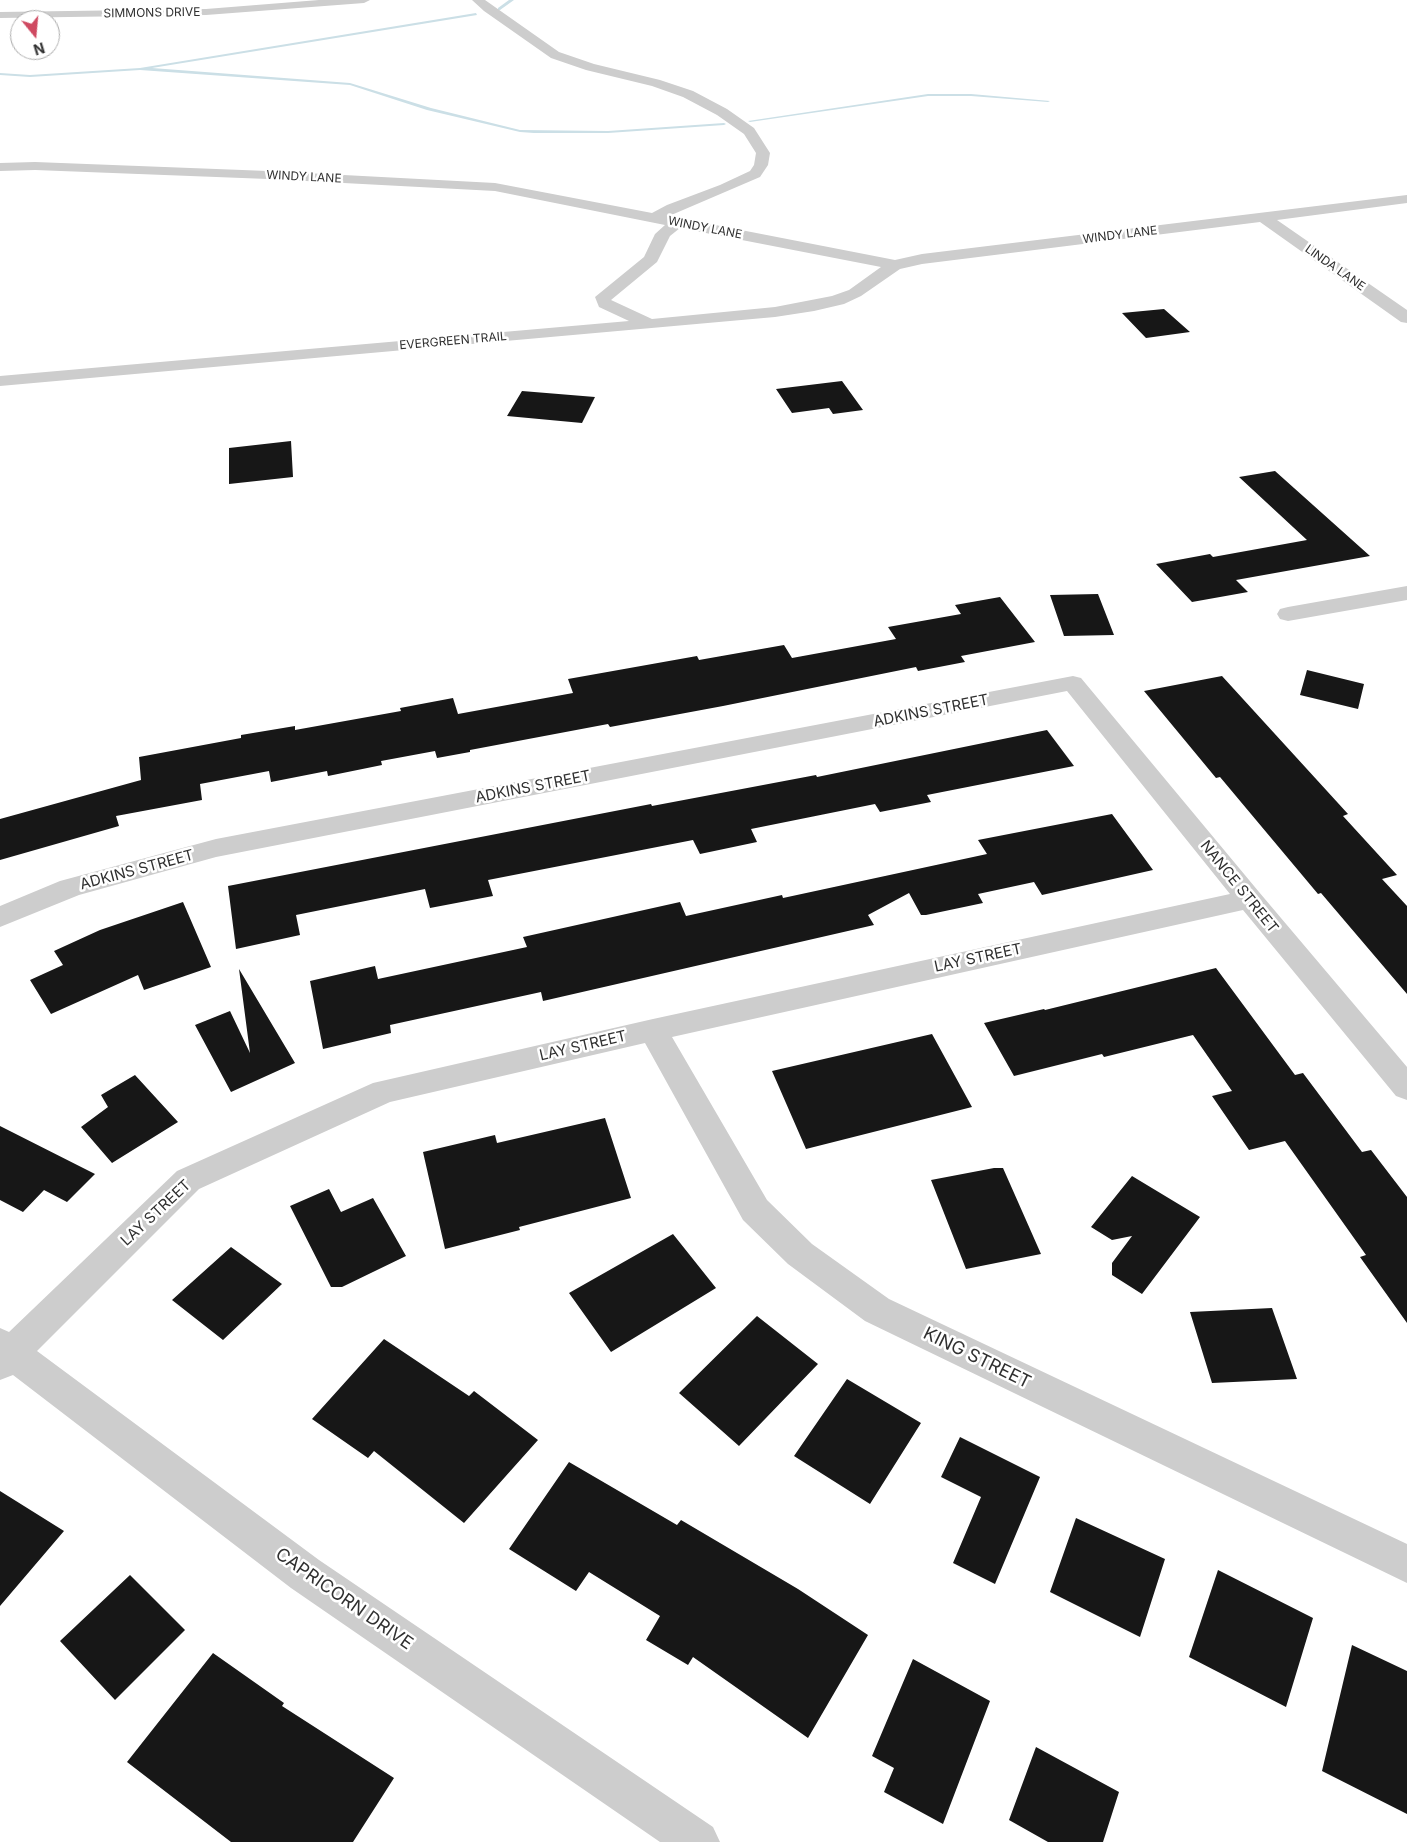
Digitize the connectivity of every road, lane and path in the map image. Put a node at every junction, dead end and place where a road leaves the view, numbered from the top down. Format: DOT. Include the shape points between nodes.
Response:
graph roads {
  1 [pos="364,0"];
  2 [pos="478,0"];
  3 [pos="0,15"];
  4 [pos="0,167"];
  5 [pos="1407,200"];
  6 [pos="655,218"];
  7 [pos="1263,218"];
  8 [pos="676,223"];
  9 [pos="895,264"];
  10 [pos="1407,318"];
  11 [pos="650,324"];
  12 [pos="0,381"];
  13 [pos="1407,593"];
  14 [pos="1288,614"];
  15 [pos="1073,683"];
  16 [pos="1249,899"];
  17 [pos="0,916"];
  18 [pos="653,1030"];
  19 [pos="1407,1088"];
  20 [pos="4,1353"];
  21 [pos="1407,1564"];
  22 [pos="698,1842"];
  1 -- 3 [label="street, SIMMONS DRIVE" via="206,12"];
  2 -- 6 [label="street" via="555,55 688,94 749,131 763,153 754,174"];
  4 -- 6 [label="street, WINDY LANE" via="268,175 495,187"];
  5 -- 7 [label="street, WINDY LANE"];
  6 -- 8 [label="street, WINDY LANE"];
  7 -- 9 [label="street, WINDY LANE"];
  7 -- 10 [label="street, LINDA LANE"];
  8 -- 9 [label="street, WINDY LANE"];
  8 -- 11 [label="street" via="663,234 651,259 603,296 605,303"];
  9 -- 11 [label="street, EVERGREEN TRAIL" via="855,293 814,306"];
  11 -- 12 [label="street, EVERGREEN TRAIL"];
  13 -- 14 [label="street"];
  15 -- 16 [label="street, NANCE STREET"];
  15 -- 17 [label="street, ADKINS STREET" via="216,848 70,888"];
  16 -- 18 [label="street, LAY STREET"];
  16 -- 19 [label="street, NANCE STREET"];
  18 -- 20 [label="street, LAY STREET" via="384,1091 188,1180"];
  18 -- 21 [label="street, KING STREET" via="755,1210 800,1254 877,1310"];
  20 -- 22 [label="street, CAPRICORN DRIVE" via="305,1574"];
}
